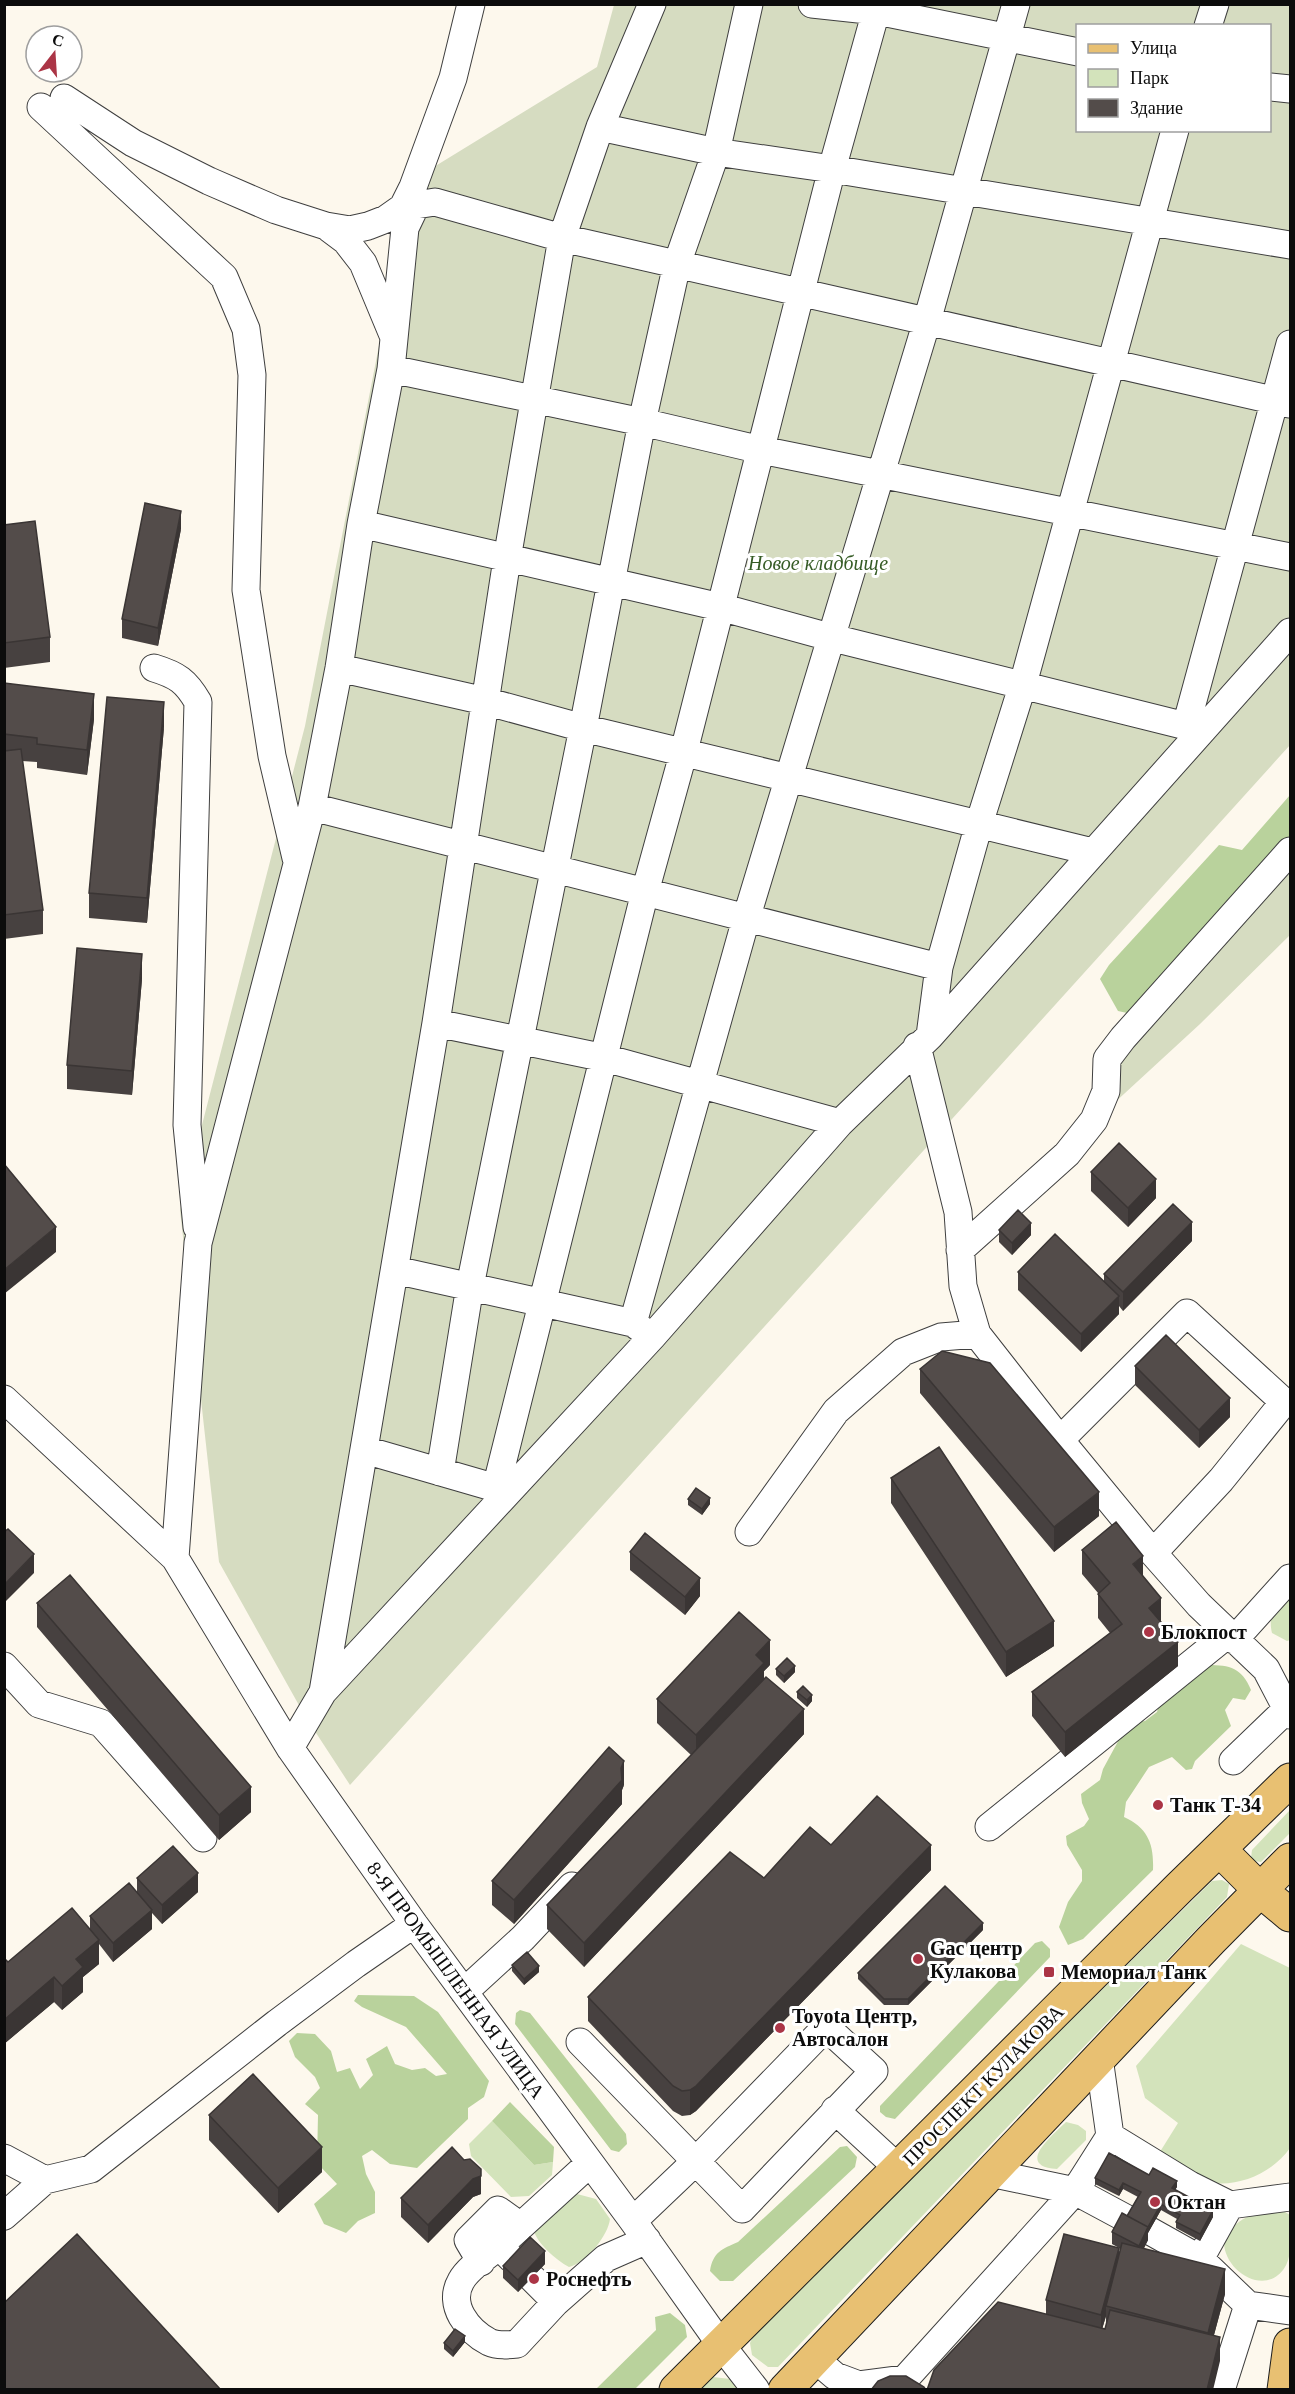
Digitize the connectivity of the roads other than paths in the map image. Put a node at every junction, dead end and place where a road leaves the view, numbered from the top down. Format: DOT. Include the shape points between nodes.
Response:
graph roads {
  1 [pos="471,4"];
  2 [pos="652,4"];
  3 [pos="749,4"];
  4 [pos="813,4"];
  5 [pos="1016,4"];
  6 [pos="1215,4"];
  7 [pos="877,8"];
  8 [pos="1209,24"];
  9 [pos="1006,36"];
  10 [pos="1076,52"];
  11 [pos="1271,87"];
  12 [pos="1290,89"];
  13 [pos="600,127"];
  14 [pos="1174,132"];
  15 [pos="716,152"];
  16 [pos="832,169"];
  17 [pos="963,192"];
  18 [pos="416,205"];
  19 [pos="387,219"];
  20 [pos="1150,222"];
  21 [pos="326,226"];
  22 [pos="562,238"];
  23 [pos="1290,245"];
  24 [pos="676,264"];
  25 [pos="800,291"];
  26 [pos="927,321"];
  27 [pos="394,337"];
  28 [pos="1290,344"];
  29 [pos="1112,362"];
  30 [pos="392,369"];
  31 [pos="533,399"];
  32 [pos="1283,402"];
  33 [pos="642,422"];
  34 [pos="761,450"];
  35 [pos="879,474"];
  36 [pos="1070,513"];
  37 [pos="361,524"];
  38 [pos="1234,547"];
  39 [pos="1290,558"];
  40 [pos="507,559"];
  41 [pos="611,582"];
  42 [pos="720,607"];
  43 [pos="1290,632"];
  44 [pos="833,638"];
  45 [pos="154,668"];
  46 [pos="339,668"];
  47 [pos="1023,684"];
  48 [pos="485,701"];
  49 [pos="583,728"];
  50 [pos="1192,729"];
  51 [pos="684,751"];
  52 [pos="790,778"];
  53 [pos="312,807"];
  54 [pos="979,824"];
  55 [pos="463,844"];
  56 [pos="1290,851"];
  57 [pos="1093,852"];
  58 [pos="297,862"];
  59 [pos="554,869"];
  60 [pos="645,892"];
  61 [pos="746,919"];
  62 [pos="939,967"];
  63 [pos="436,1023"];
  64 [pos="520,1039"];
  65 [pos="923,1041"];
  66 [pos="605,1058"];
  67 [pos="702,1085"];
  68 [pos="840,1123"];
  69 [pos="198,1243"];
  70 [pos="960,1250"];
  71 [pos="395,1270"];
  72 [pos="470,1286"];
  73 [pos="542,1302"];
  74 [pos="642,1330"];
  75 [pos="977,1334"];
  76 [pos="4,1399"];
  77 [pos="1060,1440"];
  78 [pos="365,1450"];
  79 [pos="440,1472"];
  80 [pos="502,1489"];
  81 [pos="749,1532"];
  82 [pos="1153,1553"];
  83 [pos="175,1558"];
  84 [pos="1290,1578"];
  85 [pos="1231,1637"];
  86 [pos="4,1666"];
  87 [pos="1282,1677"];
  88 [pos="323,1692"];
  89 [pos="1288,1713"];
  90 [pos="290,1748"];
  91 [pos="1233,1761"];
  92 [pos="1290,1780"];
  93 [pos="989,1827"];
  94 [pos="203,1838"];
  95 [pos="1220,1850"];
  96 [pos="1290,1860"];
  97 [pos="588,1869"];
  98 [pos="1260,1890"];
  99 [pos="1290,1915"];
  100 [pos="414,1924"];
  101 [pos="464,1992"];
  102 [pos="580,2042"];
  103 [pos="1099,2058"];
  104 [pos="835,2110"];
  105 [pos="1110,2136"];
  106 [pos="4,2158"];
  107 [pos="696,2161"];
  108 [pos="590,2163"];
  109 [pos="899,2169"];
  110 [pos="990,2173"];
  111 [pos="45,2181"];
  112 [pos="1075,2191"];
  113 [pos="1290,2197"];
  114 [pos="1151,2203"];
  115 [pos="1230,2205"];
  116 [pos="4,2216"];
  117 [pos="640,2231"];
  118 [pos="1200,2259"];
  119 [pos="507,2262"];
  120 [pos="556,2302"];
  121 [pos="1248,2305"];
  122 [pos="1290,2311"];
  123 [pos="721,2345"];
  124 [pos="1290,2345"];
  125 [pos="814,2358"];
  126 [pos="676,2390"];
  127 [pos="756,2390"];
  128 [pos="785,2390"];
  129 [pos="1221,2390"];
  130 [pos="1284,2390"];
  1 -- 19 [label="street" via="453,78 413,187 403,207"];
  2 -- 13 [label="street"];
  3 -- 15 [label="street"];
  4 -- 7 [label="street"];
  5 -- 9 [label="street"];
  6 -- 8 [label="street"];
  7 -- 9 [label="street"];
  7 -- 16 [label="street"];
  9 -- 10 [label="street"];
  9 -- 17 [label="street"];
  11 -- 12 [label="street"];
  13 -- 15 [label="street"];
  13 -- 22 [label="street"];
  14 -- 20 [label="street"];
  15 -- 16 [label="street"];
  15 -- 24 [label="street"];
  16 -- 17 [label="street"];
  16 -- 25 [label="street"];
  17 -- 20 [label="street"];
  17 -- 26 [label="street"];
  18 -- 19 [label="street"];
  18 -- 22 [label="street" via="435,202"];
  18 -- 27 [label="street" via="405,228"];
  19 -- 21 [label="street" via="350,230"];
  20 -- 23 [label="street"];
  20 -- 29 [label="street"];
  21 -- 27 [label="street" via="346,241 363,263"];
  21 -- 58 [label="street" via="209,182 53,102 224,277 246,329 252,375 246,590 272,756"];
  22 -- 24 [label="street"];
  22 -- 31 [label="street"];
  24 -- 25 [label="street"];
  24 -- 33 [label="street"];
  25 -- 26 [label="street"];
  25 -- 34 [label="street"];
  26 -- 29 [label="street"];
  26 -- 35 [label="street"];
  27 -- 30 [label="street"];
  28 -- 32 [label="street"];
  29 -- 32 [label="street"];
  29 -- 36 [label="street"];
  30 -- 31 [label="street"];
  30 -- 37 [label="street"];
  31 -- 33 [label="street"];
  31 -- 40 [label="street"];
  32 -- 38 [label="street"];
  33 -- 34 [label="street"];
  33 -- 41 [label="street"];
  34 -- 35 [label="street"];
  34 -- 42 [label="street"];
  35 -- 36 [label="street"];
  35 -- 44 [label="street"];
  36 -- 38 [label="street"];
  36 -- 47 [label="street"];
  37 -- 40 [label="street"];
  37 -- 46 [label="street"];
  38 -- 39 [label="street"];
  38 -- 50 [label="street"];
  40 -- 41 [label="street"];
  40 -- 48 [label="street"];
  41 -- 42 [label="street"];
  41 -- 49 [label="street"];
  42 -- 44 [label="street"];
  42 -- 51 [label="street"];
  43 -- 50 [label="street"];
  44 -- 47 [label="street"];
  44 -- 52 [label="street"];
  45 -- 69 [label="street" via="171,673 188,685 198,702 187,1125"];
  46 -- 48 [label="street"];
  46 -- 53 [label="street"];
  47 -- 50 [label="street"];
  47 -- 54 [label="street"];
  48 -- 49 [label="street"];
  48 -- 55 [label="street"];
  49 -- 51 [label="street"];
  49 -- 59 [label="street"];
  50 -- 57 [label="street"];
  51 -- 52 [label="street"];
  51 -- 60 [label="street"];
  52 -- 54 [label="street"];
  52 -- 61 [label="street"];
  53 -- 55 [label="street"];
  53 -- 58 [label="street"];
  54 -- 57 [label="street"];
  54 -- 62 [label="street"];
  55 -- 59 [label="street"];
  55 -- 63 [label="street"];
  56 -- 70 [label="street" via="1107,1059 1102,1101 1094,1120 1067,1154"];
  57 -- 65 [label="street"];
  58 -- 69 [label="street"];
  59 -- 60 [label="street"];
  59 -- 64 [label="street"];
  60 -- 61 [label="street"];
  60 -- 66 [label="street"];
  61 -- 62 [label="street"];
  61 -- 67 [label="street"];
  62 -- 65 [label="street"];
  63 -- 64 [label="street"];
  63 -- 71 [label="street"];
  64 -- 66 [label="street"];
  64 -- 72 [label="street"];
  65 -- 68 [label="street"];
  65 -- 70 [label="street" via="958,1212"];
  66 -- 67 [label="street"];
  66 -- 73 [label="street"];
  67 -- 68 [label="street"];
  67 -- 74 [label="street"];
  68 -- 74 [label="street"];
  69 -- 83 [label="street"];
  70 -- 75 [label="street" via="963,1286"];
  71 -- 72 [label="street"];
  71 -- 78 [label="street"];
  72 -- 73 [label="street"];
  72 -- 79 [label="street"];
  73 -- 74 [label="street"];
  73 -- 80 [label="street"];
  74 -- 80 [label="street"];
  75 -- 77 [label="street"];
  75 -- 81 [label="street" via="941,1336 903,1352 836,1411"];
  76 -- 83 [label="street, 8-Я ПРОМЫШЛЕННАЯ УЛИЦА"];
  77 -- 82 [label="street"];
  77 -- 82 [label="street" via="1187,1313 1284,1402 1221,1480"];
  78 -- 79 [label="street"];
  78 -- 88 [label="street"];
  79 -- 80 [label="street"];
  80 -- 88 [label="street"];
  82 -- 85 [label="street"];
  83 -- 90 [label="street, 8-Я ПРОМЫШЛЕННАЯ УЛИЦА"];
  84 -- 85 [label="street"];
  85 -- 87 [label="street" via="1266,1669"];
  85 -- 93 [label="street"];
  86 -- 94 [label="street" via="39,1704 101,1723"];
  87 -- 89 [label="street"];
  88 -- 90 [label="street"];
  89 -- 91 [label="street"];
  90 -- 100 [label="street, 8-Я ПРОМЫШЛЕННАЯ УЛИЦА"];
  92 -- 95 [label="main road, ПРОСПЕКТ КУЛАКОВА"];
  95 -- 98 [label="main road"];
  95 -- 109 [label="main road, ПРОСПЕКТ КУЛАКОВА"];
  96 -- 98 [label="main road"];
  97 -- 101 [label="street" via="523,1938"];
  98 -- 99 [label="main road"];
  98 -- 103 [label="main road"];
  100 -- 101 [label="street, 8-Я ПРОМЫШЛЕННАЯ УЛИЦА"];
  100 -- 111 [label="street" via="277,2023 91,2169"];
  101 -- 108 [label="street, 8-Я ПРОМЫШЛЕННАЯ УЛИЦА"];
  102 -- 107 [label="street"];
  103 -- 105 [label="street"];
  103 -- 110 [label="main road"];
  104 -- 107 [label="street" via="742,2209"];
  104 -- 107 [label="street" via="874,2071 826,2027"];
  104 -- 109 [label="street"];
  105 -- 112 [label="street"];
  105 -- 114 [label="street"];
  106 -- 111 [label="street"];
  107 -- 117 [label="street"];
  108 -- 117 [label="street, 8-Я ПРОМЫШЛЕННАЯ УЛИЦА"];
  108 -- 119 [label="street" via="519,2225"];
  109 -- 123 [label="main road, ПРОСПЕКТ КУЛАКОВА"];
  110 -- 112 [label="street"];
  110 -- 125 [label="main road"];
  111 -- 116 [label="street"];
  112 -- 114 [label="street"];
  112 -- 125 [label="street" via="905,2379 859,2385 835,2376"];
  113 -- 115 [label="street"];
  114 -- 115 [label="street"];
  114 -- 118 [label="street"];
  115 -- 118 [label="street"];
  117 -- 120 [label="street"];
  117 -- 123 [label="street, 8-Я ПРОМЫШЛЕННАЯ УЛИЦА"];
  118 -- 121 [label="street"];
  119 -- 120 [label="street"];
  119 -- 120 [label="street" via="462,2279 456,2291 455,2302 462,2317 476,2332 490,2343 517,2344"];
  121 -- 122 [label="street"];
  121 -- 129 [label="street"];
  123 -- 126 [label="main road, ПРОСПЕКТ КУЛАКОВА"];
  123 -- 127 [label="street, 8-Я ПРОМЫШЛЕННАЯ УЛИЦА"];
  124 -- 130 [label="main road"];
  125 -- 128 [label="main road"];
}
